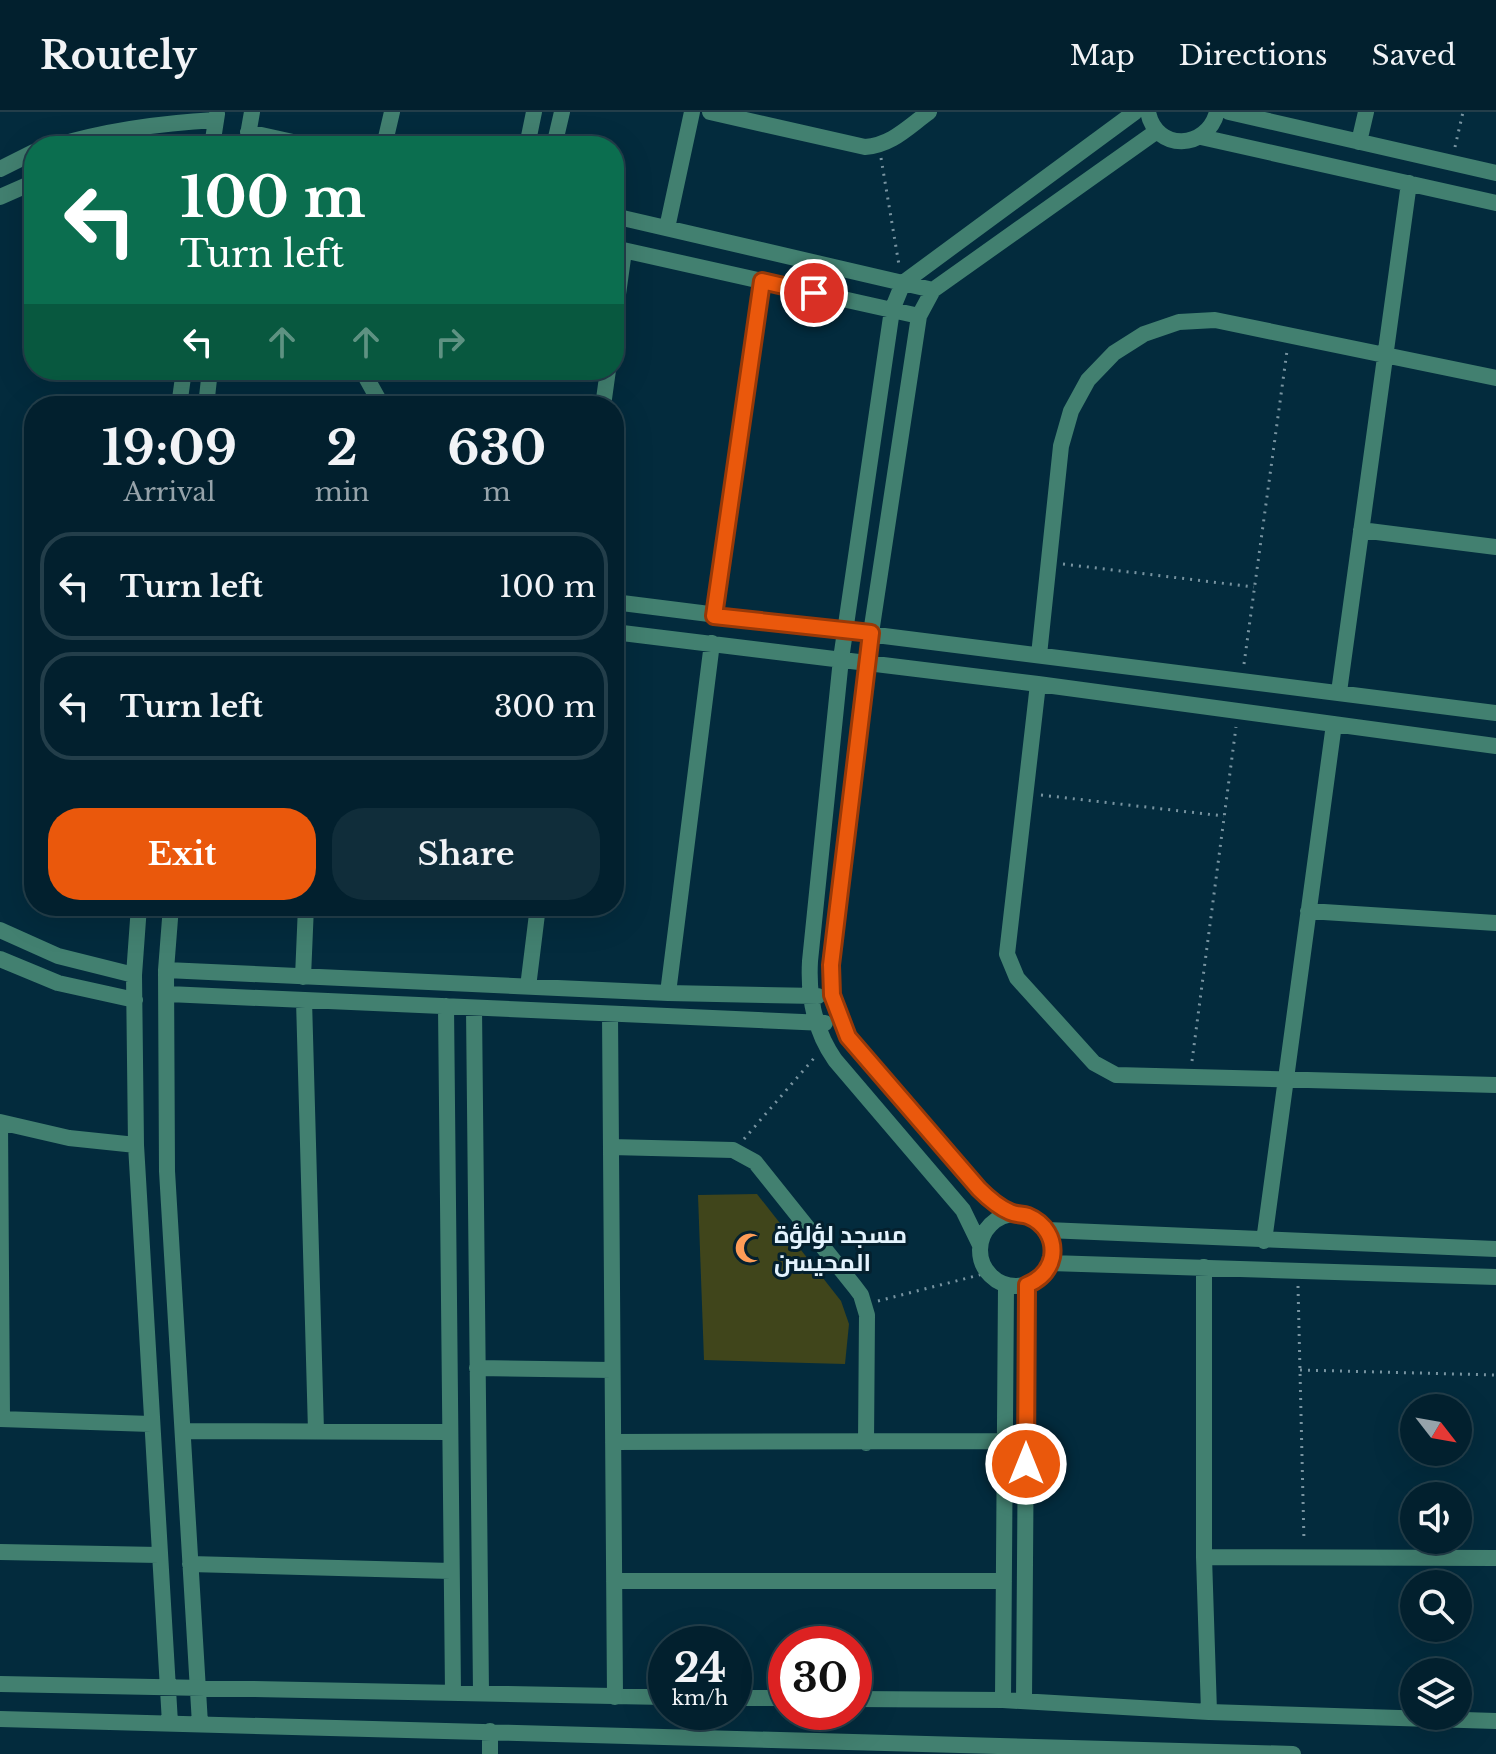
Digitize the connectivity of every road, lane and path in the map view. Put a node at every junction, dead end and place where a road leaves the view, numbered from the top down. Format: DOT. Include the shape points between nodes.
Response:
graph roads {
  1 [pos="252,112"];
  2 [pos="392,112"];
  3 [pos="534,112"];
  4 [pos="562,112"];
  5 [pos="692,112"];
  6 [pos="710,112"];
  7 [pos="929,112"];
  8 [pos="1135,112"];
  9 [pos="1148,112"];
  10 [pos="1217,112"];
  11 [pos="1229,112"];
  12 [pos="1366,112"];
  13 [pos="1463,112"];
  14 [pos="217,116"];
  15 [pos="1157,131"];
  16 [pos="86,136"];
  17 [pos="214,136"];
  18 [pos="248,136"];
  19 [pos="386,136"];
  20 [pos="529,136"];
  21 [pos="556,136"];
  22 [pos="1201,137"];
  23 [pos="1359,142"];
  24 [pos="879,146"];
  25 [pos="24,157"];
  26 [pos="1451,163"];
  27 [pos="0,169"];
  28 [pos="1496,173"];
  29 [pos="1409,183"];
  30 [pos="24,186"];
  31 [pos="0,197"];
  32 [pos="1496,203"];
  33 [pos="624,218"];
  34 [pos="667,228"];
  35 [pos="624,251"];
  36 [pos="762,281"];
  37 [pos="903,283"];
  38 [pos="933,290"];
  39 [pos="892,310"];
  40 [pos="919,316"];
  41 [pos="1385,355"];
  42 [pos="1496,378"];
  43 [pos="1361,530"];
  44 [pos="1496,547"];
  45 [pos="1049,562"];
  46 [pos="1254,587"];
  47 [pos="624,603"];
  48 [pos="714,616"];
  49 [pos="846,630"];
  50 [pos="624,633"];
  51 [pos="871,633"];
  52 [pos="712,643"];
  53 [pos="1039,655"];
  54 [pos="841,659"];
  55 [pos="867,663"];
  56 [pos="1038,684"];
  57 [pos="1339,692"];
  58 [pos="1496,713"];
  59 [pos="1334,724"];
  60 [pos="1496,746"];
  61 [pos="1024,793"];
  62 [pos="1224,816"];
  63 [pos="1308,911"];
  64 [pos="138,916"];
  65 [pos="170,916"];
  66 [pos="306,916"];
  67 [pos="537,916"];
  68 [pos="1496,923"];
  69 [pos="0,930"];
  70 [pos="0,959"];
  71 [pos="166,970"];
  72 [pos="134,975"];
  73 [pos="303,977"];
  74 [pos="528,987"];
  75 [pos="668,993"];
  76 [pos="168,994"];
  77 [pos="832,995"];
  78 [pos="811,997"];
  79 [pos="135,1000"];
  80 [pos="304,1000"];
  81 [pos="446,1006"];
  82 [pos="474,1008"];
  83 [pos="610,1014"];
  84 [pos="816,1022"];
  85 [pos="841,1024"];
  86 [pos="825,1046"];
  87 [pos="1285,1080"];
  88 [pos="1496,1085"];
  89 [pos="136,1145"];
  90 [pos="611,1147"];
  91 [pos="733,1150"];
  92 [pos="167,1171"];
  93 [pos="137,1173"];
  94 [pos="1013,1214"];
  95 [pos="1047,1230"];
  96 [pos="1222,1239"];
  97 [pos="1264,1241"];
  98 [pos="980,1245"];
  99 [pos="1496,1249"];
  100 [pos="1050,1263"];
  101 [pos="1204,1267"];
  102 [pos="1222,1268"];
  103 [pos="1298,1270"];
  104 [pos="987,1273"];
  105 [pos="1496,1277"];
  106 [pos="0,1283"];
  107 [pos="1027,1285"];
  108 [pos="1006,1286"];
  109 [pos="865,1305"];
  110 [pos="477,1368"];
  111 [pos="612,1370"];
  112 [pos="1298,1370"];
  113 [pos="1496,1375"];
  114 [pos="1,1419"];
  115 [pos="151,1424"];
  116 [pos="183,1431"];
  117 [pos="316,1431"];
  118 [pos="450,1432"];
  119 [pos="1005,1441"];
  120 [pos="613,1442"];
  121 [pos="866,1443"];
  122 [pos="0,1552"];
  123 [pos="159,1555"];
  124 [pos="1204,1557"];
  125 [pos="1304,1557"];
  126 [pos="1496,1558"];
  127 [pos="190,1564"];
  128 [pos="451,1571"];
  129 [pos="614,1581"];
  130 [pos="1004,1581"];
  131 [pos="0,1684"];
  132 [pos="167,1688"];
  133 [pos="198,1688"];
  134 [pos="453,1693"];
  135 [pos="481,1693"];
  136 [pos="615,1697"];
  137 [pos="648,1697"];
  138 [pos="872,1699"];
  139 [pos="1003,1700"];
  140 [pos="1024,1701"];
  141 [pos="1209,1712"];
  142 [pos="0,1719"];
  143 [pos="1496,1721"];
  144 [pos="170,1723"];
  145 [pos="200,1724"];
  146 [pos="490,1731"];
  147 [pos="490,1754"];
  148 [pos="1293,1754"];
  1 -- 18 [label="street"];
  2 -- 19 [label="street"];
  3 -- 20 [label="street"];
  4 -- 21 [label="street"];
  5 -- 34 [label="street"];
  6 -- 24 [label="street"];
  7 -- 24 [label="street"];
  8 -- 37 [label="street"];
  9 -- 15 [label="street"];
  10 -- 22 [label="street"];
  11 -- 23 [label="street"];
  12 -- 23 [label="street"];
  13 -- 26 [label="path"];
  14 -- 16 [label="street"];
  14 -- 17 [label="street"];
  15 -- 22 [label="street" via="1178,142"];
  15 -- 38 [label="street"];
  22 -- 29 [label="street"];
  23 -- 26 [label="street"];
  24 -- 37 [label="path"];
  25 -- 27 [label="street"];
  26 -- 28 [label="street"];
  29 -- 32 [label="street"];
  29 -- 41 [label="street"];
  30 -- 31 [label="street"];
  33 -- 34 [label="street"];
  34 -- 37 [label="street"];
  35 -- 36 [label="street"];
  36 -- 39 [label="street"];
  36 -- 48 [label="street"];
  37 -- 38 [label="street"];
  37 -- 39 [label="street"];
  38 -- 40 [label="street"];
  39 -- 40 [label="street"];
  39 -- 49 [label="street"];
  40 -- 51 [label="street"];
  41 -- 42 [label="street"];
  41 -- 43 [label="street"];
  41 -- 45 [label="street" via="1215,320 1179,322 1144,334 1114,353 1088,380 1071,411 1061,446"];
  43 -- 44 [label="street"];
  43 -- 57 [label="street"];
  45 -- 46 [label="path"];
  45 -- 53 [label="street"];
  47 -- 48 [label="street"];
  48 -- 49 [label="street"];
  49 -- 51 [label="street"];
  49 -- 54 [label="street"];
  50 -- 52 [label="street"];
  51 -- 53 [label="street"];
  51 -- 55 [label="street"];
  52 -- 54 [label="street"];
  52 -- 75 [label="street"];
  53 -- 57 [label="street"];
  54 -- 55 [label="street"];
  54 -- 78 [label="street" via="810,961"];
  55 -- 56 [label="street"];
  55 -- 77 [label="street" via="831,965"];
  56 -- 59 [label="street"];
  56 -- 61 [label="street"];
  57 -- 58 [label="street"];
  59 -- 60 [label="street"];
  59 -- 63 [label="street"];
  61 -- 62 [label="path"];
  61 -- 87 [label="street" via="1007,954 1010,967 1094,1063 1116,1075"];
  63 -- 68 [label="street"];
  63 -- 87 [label="street"];
  64 -- 72 [label="street"];
  65 -- 71 [label="street"];
  66 -- 73 [label="street"];
  67 -- 74 [label="street"];
  69 -- 72 [label="street" via="58,956"];
  70 -- 79 [label="street" via="58,983"];
  71 -- 73 [label="street"];
  71 -- 76 [label="street"];
  72 -- 79 [label="street"];
  73 -- 74 [label="street"];
  74 -- 75 [label="street"];
  75 -- 78 [label="street"];
  76 -- 80 [label="street"];
  76 -- 92 [label="street"];
  77 -- 78 [label="street"];
  77 -- 85 [label="street"];
  78 -- 84 [label="street"];
  79 -- 89 [label="street"];
  80 -- 81 [label="street"];
  80 -- 117 [label="street"];
  81 -- 82 [label="street"];
  81 -- 118 [label="street"];
  82 -- 83 [label="street"];
  82 -- 110 [label="street"];
  83 -- 84 [label="street"];
  83 -- 90 [label="street"];
  84 -- 85 [label="street"];
  84 -- 86 [label="street"];
  85 -- 94 [label="street" via="979,1189"];
  86 -- 91 [label="path"];
  86 -- 98 [label="street" via="963,1210"];
  87 -- 88 [label="street"];
  87 -- 97 [label="street"];
  89 -- 93 [label="street"];
  89 -- 106 [label="street" via="69,1138 0,1122"];
  90 -- 91 [label="street"];
  90 -- 111 [label="street"];
  91 -- 109 [label="street" via="755,1162"];
  92 -- 93 [label="street"];
  92 -- 116 [label="street"];
  93 -- 115 [label="street"];
  94 -- 95 [label="street" via="1032,1217"];
  94 -- 98 [label="street" via="995,1220"];
  95 -- 96 [label="street"];
  95 -- 100 [label="street" via="1053,1250"];
  96 -- 97 [label="street"];
  96 -- 102 [label="street"];
  97 -- 99 [label="street"];
  98 -- 104 [label="street"];
  100 -- 101 [label="street"];
  100 -- 107 [label="street"];
  101 -- 102 [label="street"];
  101 -- 124 [label="street"];
  102 -- 103 [label="street"];
  103 -- 105 [label="street"];
  103 -- 112 [label="path"];
  104 -- 108 [label="street"];
  104 -- 109 [label="path"];
  106 -- 114 [label="street"];
  107 -- 108 [label="street"];
  107 -- 140 [label="street"];
  108 -- 119 [label="street"];
  109 -- 121 [label="street"];
  110 -- 111 [label="street"];
  110 -- 135 [label="street"];
  111 -- 120 [label="street"];
  112 -- 113 [label="path"];
  112 -- 125 [label="path"];
  114 -- 115 [label="street"];
  115 -- 123 [label="street"];
  116 -- 117 [label="street"];
  116 -- 127 [label="street"];
  117 -- 118 [label="street"];
  118 -- 128 [label="street"];
  119 -- 121 [label="street"];
  119 -- 130 [label="street"];
  120 -- 121 [label="street"];
  120 -- 129 [label="street"];
  122 -- 123 [label="street"];
  123 -- 132 [label="street"];
  124 -- 125 [label="street"];
  124 -- 141 [label="street"];
  125 -- 126 [label="street"];
  127 -- 128 [label="street"];
  127 -- 133 [label="street"];
  128 -- 134 [label="street"];
  129 -- 130 [label="street"];
  129 -- 136 [label="street"];
  130 -- 139 [label="street"];
  131 -- 132 [label="street"];
  132 -- 133 [label="street"];
  132 -- 144 [label="street"];
  133 -- 134 [label="street"];
  133 -- 145 [label="street"];
  134 -- 135 [label="street"];
  135 -- 136 [label="street"];
  136 -- 137 [label="street"];
  138 -- 139 [label="street"];
  139 -- 140 [label="street"];
  140 -- 141 [label="street"];
  141 -- 143 [label="street"];
  142 -- 144 [label="street"];
  144 -- 145 [label="street"];
  145 -- 146 [label="street"];
  146 -- 147 [label="street"];
  146 -- 148 [label="street"];
}
